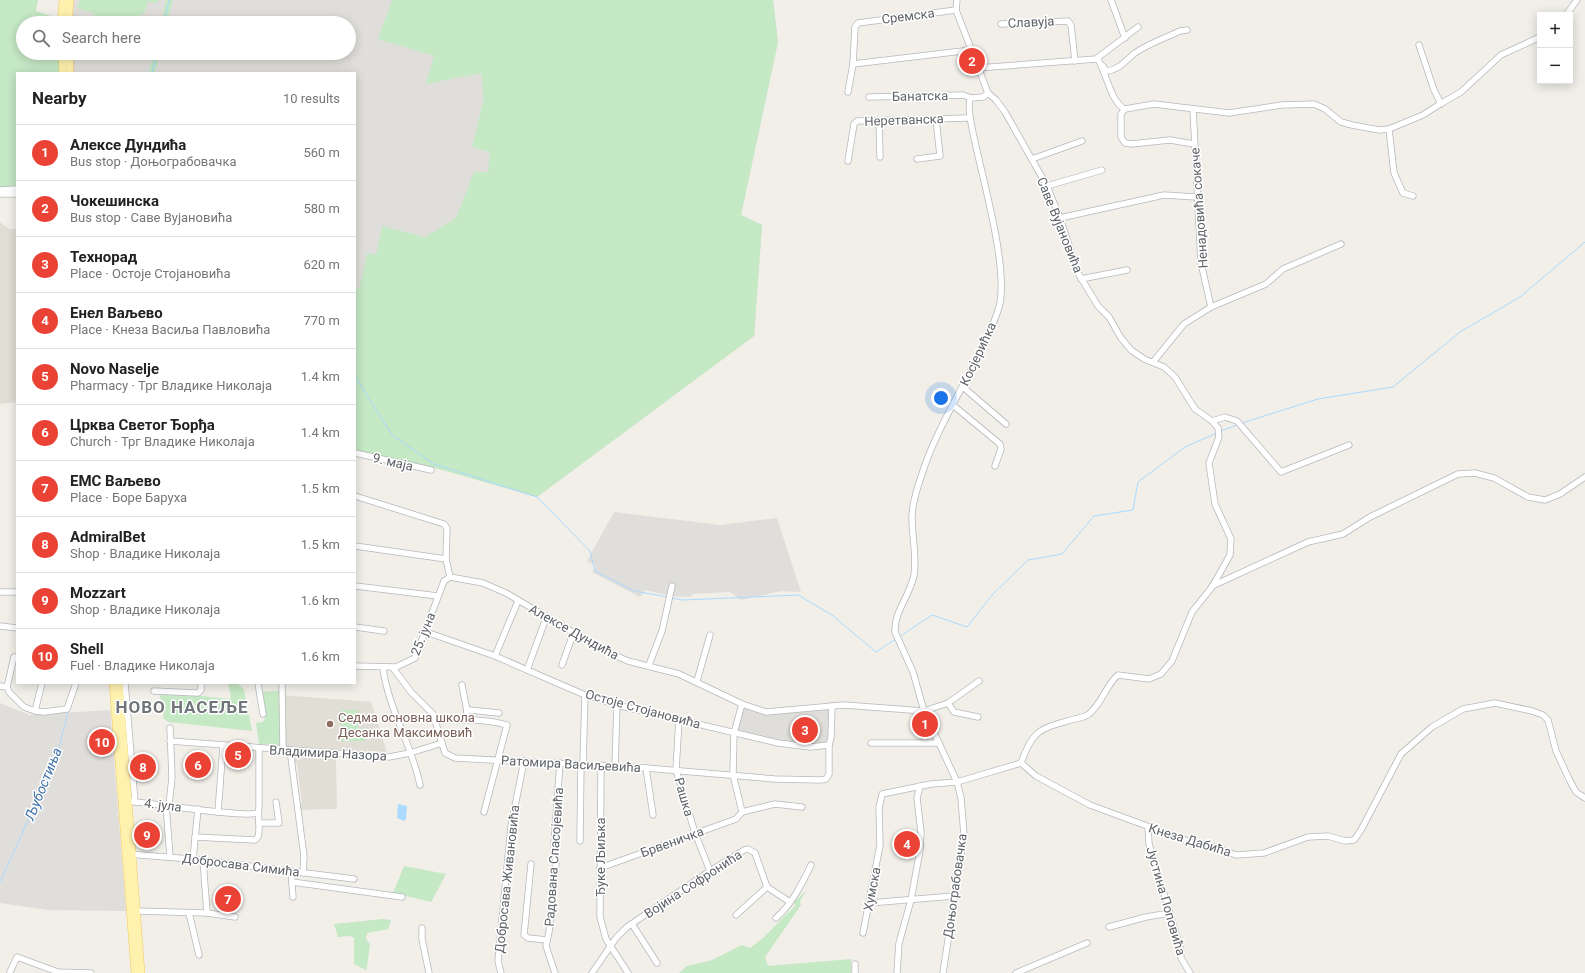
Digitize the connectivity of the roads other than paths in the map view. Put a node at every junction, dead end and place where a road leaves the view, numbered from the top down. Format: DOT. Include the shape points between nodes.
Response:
graph roads {
  1 [pos="63,0"];
  2 [pos="70,0"];
  3 [pos="957,0"];
  4 [pos="1110,0"];
  5 [pos="1577,0"];
  6 [pos="956,10"];
  7 [pos="1568,12"];
  8 [pos="62,16"];
  9 [pos="69,16"];
  10 [pos="1001,24"];
  11 [pos="1138,27"];
  12 [pos="1187,30"];
  13 [pos="1125,38"];
  14 [pos="1537,38"];
  15 [pos="1419,44"];
  16 [pos="971,50"];
  17 [pos="62,60"];
  18 [pos="69,60"];
  19 [pos="1075,60"];
  20 [pos="1098,60"];
  21 [pos="853,64"];
  22 [pos="977,68"];
  23 [pos="63,72"];
  24 [pos="70,72"];
  25 [pos="848,92"];
  26 [pos="988,93"];
  27 [pos="869,97"];
  28 [pos="971,98"];
  29 [pos="1441,104"];
  30 [pos="1125,109"];
  31 [pos="1193,109"];
  32 [pos="936,118"];
  33 [pos="969,118"];
  34 [pos="879,121"];
  35 [pos="1388,129"];
  36 [pos="1082,142"];
  37 [pos="1194,144"];
  38 [pos="880,157"];
  39 [pos="917,159"];
  40 [pos="1032,159"];
  41 [pos="848,161"];
  42 [pos="1102,170"];
  43 [pos="1047,186"];
  44 [pos="16,189"];
  45 [pos="0,190"];
  46 [pos="0,194"];
  47 [pos="16,194"];
  48 [pos="1413,196"];
  49 [pos="1196,197"];
  50 [pos="1060,218"];
  51 [pos="1341,244"];
  52 [pos="1127,270"];
  53 [pos="1082,279"];
  54 [pos="1211,307"];
  55 [pos="1153,362"];
  56 [pos="963,387"];
  57 [pos="954,406"];
  58 [pos="1212,421"];
  59 [pos="1006,424"];
  60 [pos="1349,445"];
  61 [pos="356,453"];
  62 [pos="995,466"];
  63 [pos="430,470"];
  64 [pos="1585,477"];
  65 [pos="356,496"];
  66 [pos="356,546"];
  67 [pos="446,559"];
  68 [pos="450,577"];
  69 [pos="356,586"];
  70 [pos="672,586"];
  71 [pos="1212,587"];
  72 [pos="0,592"];
  73 [pos="16,592"];
  74 [pos="438,596"];
  75 [pos="518,601"];
  76 [pos="546,618"];
  77 [pos="0,626"];
  78 [pos="356,627"];
  79 [pos="16,628"];
  80 [pos="384,631"];
  81 [pos="426,632"];
  82 [pos="573,634"];
  83 [pos="710,635"];
  84 [pos="496,656"];
  85 [pos="15,657"];
  86 [pos="562,665"];
  87 [pos="649,665"];
  88 [pos="356,666"];
  89 [pos="382,668"];
  90 [pos="394,668"];
  91 [pos="527,670"];
  92 [pos="697,681"];
  93 [pos="979,681"];
  94 [pos="42,684"];
  95 [pos="76,684"];
  96 [pos="113,684"];
  97 [pos="119,684"];
  98 [pos="125,684"];
  99 [pos="201,684"];
  100 [pos="258,684"];
  101 [pos="282,684"];
  102 [pos="0,686"];
  103 [pos="462,686"];
  104 [pos="7,687"];
  105 [pos="154,691"];
  106 [pos="585,695"];
  107 [pos="948,703"];
  108 [pos="742,704"];
  109 [pos="617,705"];
  110 [pos="832,706"];
  111 [pos="35,711"];
  112 [pos="466,711"];
  113 [pos="924,711"];
  114 [pos="499,713"];
  115 [pos="263,714"];
  116 [pos="978,717"];
  117 [pos="465,719"];
  118 [pos="678,719"];
  119 [pos="436,720"];
  120 [pos="170,728"];
  121 [pos="734,733"];
  122 [pos="170,741"];
  123 [pos="442,743"];
  124 [pos="871,743"];
  125 [pos="939,743"];
  126 [pos="829,745"];
  127 [pos="223,746"];
  128 [pos="259,748"];
  129 [pos="283,750"];
  130 [pos="290,750"];
  131 [pos="410,753"];
  132 [pos="496,760"];
  133 [pos="524,761"];
  134 [pos="560,763"];
  135 [pos="1021,763"];
  136 [pos="582,764"];
  137 [pos="601,765"];
  138 [pos="615,766"];
  139 [pos="646,768"];
  140 [pos="676,770"];
  141 [pos="733,774"];
  142 [pos="957,782"];
  143 [pos="420,786"];
  144 [pos="920,786"];
  145 [pos="1585,798"];
  146 [pos="131,802"];
  147 [pos="276,802"];
  148 [pos="167,805"];
  149 [pos="802,807"];
  150 [pos="198,809"];
  151 [pos="218,812"];
  152 [pos="484,812"];
  153 [pos="742,812"];
  154 [pos="257,813"];
  155 [pos="653,815"];
  156 [pos="259,823"];
  157 [pos="1148,828"];
  158 [pos="695,833"];
  159 [pos="195,837"];
  160 [pos="580,841"];
  161 [pos="130,854"];
  162 [pos="170,857"];
  163 [pos="193,859"];
  164 [pos="203,860"];
  165 [pos="530,864"];
  166 [pos="811,865"];
  167 [pos="600,868"];
  168 [pos="291,871"];
  169 [pos="710,871"];
  170 [pos="303,873"];
  171 [pos="354,879"];
  172 [pos="292,882"];
  173 [pos="767,886"];
  174 [pos="871,894"];
  175 [pos="954,896"];
  176 [pos="293,897"];
  177 [pos="402,898"];
  178 [pos="911,900"];
  179 [pos="790,902"];
  180 [pos="881,902"];
  181 [pos="869,903"];
  182 [pos="136,911"];
  183 [pos="189,913"];
  184 [pos="207,913"];
  185 [pos="1170,913"];
  186 [pos="736,915"];
  187 [pos="235,917"];
  188 [pos="776,918"];
  189 [pos="632,924"];
  190 [pos="1109,927"];
  191 [pos="422,928"];
  192 [pos="863,933"];
  193 [pos="547,940"];
  194 [pos="1087,943"];
  195 [pos="610,946"];
  196 [pos="199,955"];
  197 [pos="657,962"];
  198 [pos="855,964"];
  199 [pos="10,972"];
  200 [pos="90,973"];
  201 [pos="135,973"];
  202 [pos="141,973"];
  203 [pos="429,973"];
  204 [pos="501,973"];
  205 [pos="555,973"];
  206 [pos="592,973"];
  207 [pos="628,973"];
  208 [pos="855,973"];
  209 [pos="897,973"];
  210 [pos="943,973"];
  211 [pos="1016,973"];
  212 [pos="1190,973"];
  1 -- 8 [label="main road"];
  2 -- 9 [label="main road"];
  3 -- 6 [label="street, Саве Вујановића"];
  4 -- 13 [label="street"];
  5 -- 7 [label="street"];
  6 -- 16 [label="street, Саве Вујановића"];
  6 -- 21 [label="street, Сремска" via="861,22 855,27"];
  10 -- 19 [label="street, Славуја" via="1068,21 1071,25"];
  11 -- 13 [label="street"];
  12 -- 20 [label="street" via="1135,53 1122,65 1108,71"];
  13 -- 20 [label="street"];
  14 -- 29 [label="street" via="1501,55 1461,92"];
  15 -- 29 [label="street"];
  16 -- 21 [label="street"];
  16 -- 22 [label="street, Саве Вујановића"];
  17 -- 23 [label="main road"];
  18 -- 24 [label="main road"];
  19 -- 20 [label="street"];
  19 -- 22 [label="street"];
  20 -- 30 [label="street" via="1114,97"];
  21 -- 25 [label="street"];
  22 -- 26 [label="street, Саве Вујановића"];
  26 -- 28 [label="street" via="983,97"];
  26 -- 40 [label="street, Саве Вујановића" via="1005,112"];
  27 -- 28 [label="street, Банатска" via="963,95"];
  28 -- 33 [label="street, Косјерићка" via="968,103"];
  29 -- 35 [label="street" via="1423,115"];
  30 -- 31 [label="street" via="1154,104"];
  30 -- 37 [label="street" via="1120,114 1121,137 1125,143 1170,140"];
  31 -- 35 [label="street" via="1229,113 1314,104 1341,122 1379,130"];
  31 -- 37 [label="street, Ненадовића сокаче"];
  32 -- 33 [label="street, Неретванска"];
  32 -- 34 [label="street, Неретванска"];
  32 -- 39 [label="street" via="940,156"];
  33 -- 56 [label="street, Косјерићка" via="989,197 1002,282 1000,304 990,331"];
  34 -- 38 [label="street"];
  34 -- 41 [label="street, Неретванска" via="855,122"];
  35 -- 48 [label="street" via="1394,173 1403,193"];
  36 -- 40 [label="street"];
  37 -- 49 [label="street, Ненадовића сокаче"];
  40 -- 43 [label="street, Саве Вујановића"];
  42 -- 43 [label="street"];
  43 -- 50 [label="street, Саве Вујановића"];
  44 -- 45 [label="street"];
  46 -- 47 [label="street"];
  49 -- 50 [label="street" via="1164,195"];
  49 -- 54 [label="street, Ненадовића сокаче" via="1201,263"];
  50 -- 53 [label="street, Саве Вујановића"];
  51 -- 54 [label="street" via="1283,269 1266,284"];
  52 -- 53 [label="street"];
  53 -- 55 [label="street, Саве Вујановића" via="1098,306 1109,317 1131,350"];
  54 -- 55 [label="street" via="1184,324"];
  55 -- 58 [label="street, Саве Вујановића" via="1164,367 1175,377 1195,409"];
  56 -- 57 [label="street, Косјерићка"];
  56 -- 59 [label="street"];
  57 -- 62 [label="street" via="1000,444 1001,449"];
  57 -- 113 [label="street, Косјерићка" via="922,472 914,497 914,575 896,620 895,632 913,672"];
  58 -- 60 [label="street" via="1225,417 1237,421 1281,472"];
  58 -- 71 [label="street, Саве Вујановића" via="1218,428 1219,437 1209,463 1215,504 1231,539 1230,555"];
  61 -- 63 [label="street, 9. маја"];
  64 -- 71 [label="street" via="1560,494 1545,500 1528,497 1482,474 1458,474 1370,517 1343,534 1308,542"];
  65 -- 67 [label="street" via="444,524 447,528"];
  66 -- 67 [label="street"];
  67 -- 68 [label="street"];
  68 -- 74 [label="street, 25. јуна" via="444,581"];
  68 -- 75 [label="street, Алексе Дундића" via="483,583"];
  69 -- 74 [label="street"];
  70 -- 87 [label="street" via="662,631"];
  71 -- 135 [label="street" via="1192,612 1172,661 1161,674 1149,678 1118,675 1113,679 1100,703 1087,716 1044,727 1029,741"];
  72 -- 73 [label="street"];
  74 -- 81 [label="street, 25. јуна"];
  75 -- 76 [label="street, Алексе Дундића"];
  75 -- 84 [label="street"];
  76 -- 82 [label="street, Алексе Дундића"];
  76 -- 91 [label="street"];
  77 -- 79 [label="street"];
  78 -- 80 [label="street"];
  81 -- 84 [label="street, Остоје Стојановића"];
  81 -- 90 [label="street, 25. јуна" via="415,658 403,666"];
  82 -- 86 [label="street"];
  82 -- 87 [label="street, Алексе Дундића" via="628,661"];
  83 -- 92 [label="street"];
  84 -- 91 [label="street, Остоје Стојановића"];
  85 -- 104 [label="street"];
  87 -- 92 [label="street, Алексе Дундића"];
  88 -- 89 [label="street, 25. јуна"];
  89 -- 90 [label="street, 25. јуна"];
  89 -- 131 [label="street"];
  90 -- 119 [label="street"];
  91 -- 106 [label="street, Остоје Стојановића"];
  92 -- 108 [label="street, Алексе Дундића"];
  93 -- 107 [label="street"];
  94 -- 111 [label="street"];
  95 -- 111 [label="street" via="67,709"];
  96 -- 161 [label="main road"];
  97 -- 146 [label="main road"];
  98 -- 146 [label="street"];
  99 -- 105 [label="street" via="198,693"];
  100 -- 115 [label="street"];
  101 -- 129 [label="street"];
  102 -- 104 [label="street"];
  103 -- 112 [label="street"];
  104 -- 111 [label="street" via="24,708"];
  106 -- 109 [label="street, Остоје Стојановића"];
  106 -- 136 [label="street"];
  107 -- 113 [label="street"];
  107 -- 116 [label="street" via="954,712"];
  108 -- 110 [label="street, Алексе Дундића" via="769,713"];
  108 -- 121 [label="street"];
  109 -- 118 [label="street, Остоје Стојановића"];
  109 -- 138 [label="street"];
  110 -- 113 [label="street, Алексе Дундића"];
  110 -- 126 [label="street"];
  112 -- 114 [label="street" via="471,709"];
  112 -- 117 [label="street"];
  113 -- 125 [label="street, Доњограбовачка"];
  117 -- 119 [label="street"];
  117 -- 132 [label="street" via="507,725"];
  118 -- 121 [label="street, Остоје Стојановића"];
  118 -- 140 [label="street, Рашка"];
  119 -- 123 [label="street, Ратомира Васиљевића"];
  120 -- 122 [label="street"];
  121 -- 126 [label="street, Остоје Стојановића" via="800,746"];
  121 -- 141 [label="street"];
  122 -- 127 [label="street, Владимира Назора"];
  122 -- 148 [label="street" via="172,777"];
  123 -- 131 [label="street, Владимира Назора"];
  123 -- 132 [label="street, Ратомира Васиљевића" via="445,753 451,757"];
  124 -- 125 [label="street"];
  125 -- 142 [label="street, Доњограбовачка"];
  126 -- 141 [label="street, Ратомира Васиљевића" via="829,774 823,780 775,779"];
  127 -- 128 [label="street, Владимира Назора"];
  127 -- 151 [label="street"];
  128 -- 129 [label="street, Владимира Назора"];
  128 -- 154 [label="street"];
  129 -- 130 [label="street, Владимира Назора"];
  130 -- 131 [label="street, Владимира Назора" via="389,757"];
  130 -- 170 [label="street" via="304,856"];
  131 -- 143 [label="street"];
  132 -- 133 [label="street, Ратомира Васиљевића"];
  132 -- 152 [label="street"];
  133 -- 134 [label="street, Ратомира Васиљевића"];
  133 -- 204 [label="street, Добросава Живановића" via="511,822 498,961"];
  134 -- 136 [label="street, Ратомира Васиљевића"];
  134 -- 193 [label="street, Радована Спасојевића" via="554,843 556,864"];
  135 -- 142 [label="street"];
  135 -- 157 [label="street, Кнеза Дабића" via="1036,776 1068,794"];
  136 -- 137 [label="street, Ратомира Васиљевића"];
  136 -- 160 [label="street"];
  137 -- 138 [label="street, Ратомира Васиљевића"];
  137 -- 167 [label="street, Ђуке Љиљка"];
  138 -- 139 [label="street, Ратомира Васиљевића"];
  139 -- 140 [label="street, Ратомира Васиљевића"];
  139 -- 155 [label="street"];
  140 -- 141 [label="street, Ратомира Васиљевића"];
  140 -- 158 [label="street, Рашка"];
  141 -- 153 [label="street"];
  142 -- 144 [label="street"];
  142 -- 175 [label="street, Доњограбовачка" via="963,812 964,835"];
  144 -- 174 [label="street, Хумска" via="884,792 880,795 880,845"];
  144 -- 178 [label="street" via="918,798 921,842"];
  145 -- 157 [label="street, Кнеза Дабића" via="1576,792 1556,751 1548,720 1543,715 1495,703 1463,709 1432,727 1400,754 1362,830 1354,840 1345,841 1328,836 1308,837 1264,853 1236,855 1211,846 1192,844"];
  146 -- 148 [label="street, 4. јула"];
  146 -- 161 [label="main road"];
  147 -- 156 [label="street" via="279,823"];
  148 -- 150 [label="street, 4. јула"];
  148 -- 162 [label="street"];
  149 -- 153 [label="street, Брвеничка" via="775,804"];
  150 -- 151 [label="street, 4. јула"];
  150 -- 159 [label="street"];
  151 -- 154 [label="street, 4. јула"];
  153 -- 158 [label="street, Брвеничка" via="736,819"];
  154 -- 156 [label="street"];
  156 -- 159 [label="street" via="259,834 255,840"];
  157 -- 185 [label="street, Јустина Поповића" via="1150,844"];
  158 -- 167 [label="street, Брвеничка"];
  158 -- 169 [label="street, Рашка"];
  159 -- 163 [label="street"];
  161 -- 162 [label="street, Добросава Симића"];
  161 -- 182 [label="main road"];
  161 -- 201 [label="main road"];
  162 -- 163 [label="street, Добросава Симића"];
  163 -- 164 [label="street, Добросава Симића"];
  164 -- 168 [label="street, Добросава Симића"];
  164 -- 184 [label="street"];
  165 -- 193 [label="street" via="524,935 528,938"];
  166 -- 179 [label="street"];
  167 -- 195 [label="street, Ђуке Љиљка" via="600,917"];
  168 -- 170 [label="street, Добросава Симића"];
  168 -- 172 [label="street"];
  169 -- 173 [label="street, Војина Софронића" via="744,850 752,850"];
  169 -- 189 [label="street, Војина Софронића"];
  170 -- 171 [label="street, Добросава Симића"];
  172 -- 176 [label="street"];
  172 -- 177 [label="street"];
  173 -- 179 [label="street"];
  173 -- 186 [label="street"];
  174 -- 180 [label="street"];
  174 -- 181 [label="street, Хумска"];
  175 -- 178 [label="street"];
  175 -- 210 [label="street, Доњограбовачка"];
  178 -- 180 [label="street"];
  178 -- 209 [label="street" via="899,943"];
  179 -- 188 [label="street"];
  180 -- 181 [label="street"];
  181 -- 192 [label="street, Хумска"];
  182 -- 183 [label="street"];
  182 -- 202 [label="main road"];
  183 -- 184 [label="street"];
  183 -- 196 [label="street"];
  184 -- 187 [label="street"];
  185 -- 190 [label="street"];
  185 -- 212 [label="street, Јустина Поповића" via="1181,958"];
  189 -- 195 [label="street, Војина Софронића" via="619,934"];
  189 -- 197 [label="street"];
  191 -- 203 [label="street"];
  193 -- 205 [label="street, Радована Спасојевића" via="546,949"];
  194 -- 211 [label="street"];
  195 -- 206 [label="street, Војина Софронића"];
  195 -- 207 [label="street, Ђуке Љиљка"];
  198 -- 208 [label="street"];
  199 -- 200 [label="street" via="17,957 58,972"];
}
